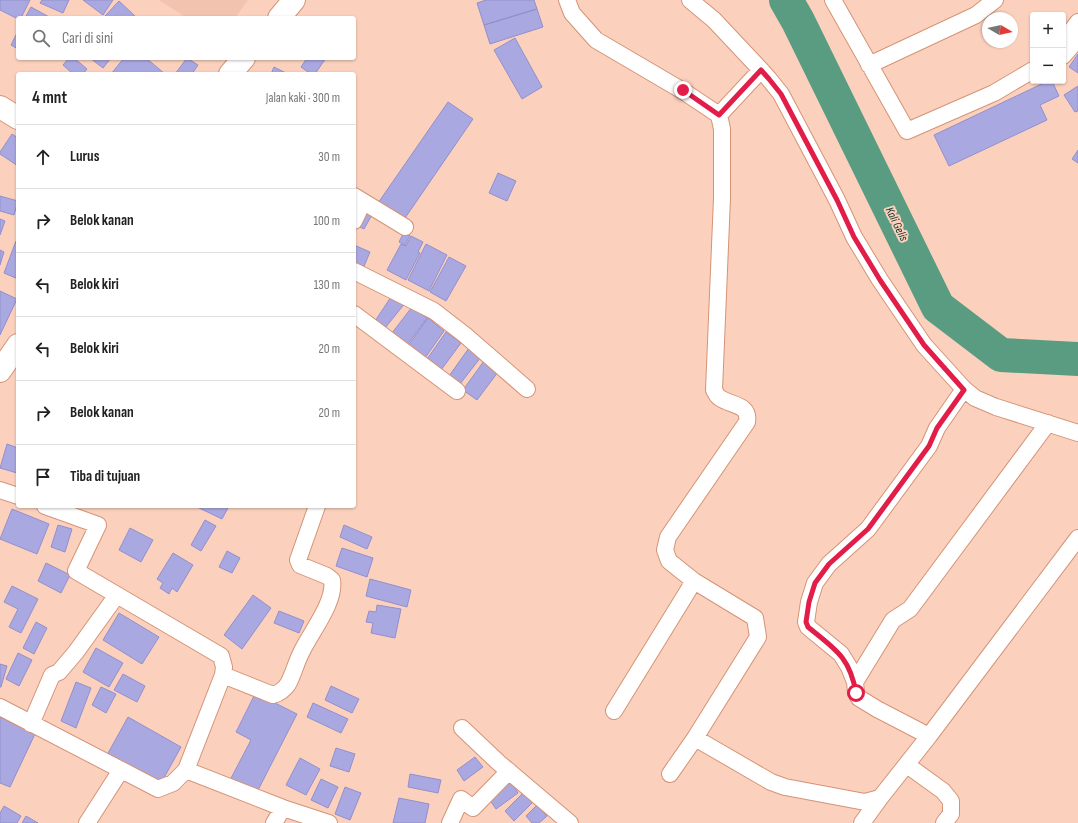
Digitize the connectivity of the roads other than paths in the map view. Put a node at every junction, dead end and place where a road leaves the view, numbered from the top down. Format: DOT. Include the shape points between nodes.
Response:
graph roads {
  1 [pos="294,0"];
  2 [pos="567,0"];
  3 [pos="690,0"];
  4 [pos="833,0"];
  5 [pos="995,0"];
  6 [pos="281,16"];
  7 [pos="1078,22"];
  8 [pos="1066,38"];
  9 [pos="1078,39"];
  10 [pos="1066,53"];
  11 [pos="242,60"];
  12 [pos="869,65"];
  13 [pos="761,70"];
  14 [pos="232,72"];
  15 [pos="1030,72"];
  16 [pos="0,107"];
  17 [pos="719,115"];
  18 [pos="16,117"];
  19 [pos="359,199"];
  20 [pos="356,212"];
  21 [pos="405,227"];
  22 [pos="356,272"];
  23 [pos="356,315"];
  24 [pos="16,348"];
  25 [pos="0,371"];
  26 [pos="527,389"];
  27 [pos="964,390"];
  28 [pos="457,391"];
  29 [pos="1048,423"];
  30 [pos="1078,433"];
  31 [pos="0,490"];
  32 [pos="16,495"];
  33 [pos="51,508"];
  34 [pos="315,508"];
  35 [pos="1078,538"];
  36 [pos="694,581"];
  37 [pos="117,595"];
  38 [pos="223,675"];
  39 [pos="855,682"];
  40 [pos="0,707"];
  41 [pos="614,711"];
  42 [pos="31,724"];
  43 [pos="462,728"];
  44 [pos="929,736"];
  45 [pos="695,738"];
  46 [pos="907,765"];
  47 [pos="121,770"];
  48 [pos="186,770"];
  49 [pos="509,771"];
  50 [pos="670,774"];
  51 [pos="880,798"];
  52 [pos="283,808"];
  53 [pos="87,823"];
  54 [pos="274,823"];
  55 [pos="329,823"];
  56 [pos="450,823"];
  57 [pos="570,823"];
  58 [pos="862,823"];
  59 [pos="944,823"];
  1 -- 6 [label="street"];
  2 -- 17 [label="street" via="572,13 596,40 683,90"];
  3 -- 13 [label="street" via="714,20"];
  4 -- 12 [label="street"];
  5 -- 12 [label="street" via="976,15"];
  7 -- 8 [label="street"];
  9 -- 10 [label="street"];
  11 -- 14 [label="street"];
  12 -- 15 [label="street" via="907,131 994,93"];
  13 -- 17 [label="street"];
  13 -- 27 [label="street" via="781,94 854,237 880,280 924,345"];
  16 -- 18 [label="street"];
  17 -- 36 [label="street" via="722,129 722,198 714,390 718,398 744,409 748,416 747,422 668,537 665,550 669,561"];
  19 -- 20 [label="street"];
  19 -- 21 [label="street"];
  22 -- 26 [label="street" via="434,311"];
  23 -- 28 [label="street"];
  24 -- 25 [label="street"];
  27 -- 29 [label="street" via="996,407"];
  27 -- 39 [label="street" via="937,428 929,446 868,529 829,564 815,583 809,602 807,625 841,654"];
  29 -- 30 [label="street"];
  29 -- 39 [label="street" via="910,609 893,620"];
  31 -- 32 [label="street"];
  33 -- 37 [label="street" via="98,525 76,571"];
  34 -- 38 [label="street" via="298,560 300,565 327,576 332,580 333,588 288,684 280,693 273,695"];
  35 -- 44 [label="street"];
  36 -- 41 [label="street"];
  36 -- 45 [label="street" via="755,618 758,637"];
  37 -- 38 [label="street" via="221,656"];
  37 -- 42 [label="street" via="76,652 59,672 52,675"];
  38 -- 48 [label="street"];
  39 -- 44 [label="street" via="856,693 864,702"];
  40 -- 42 [label="street"];
  42 -- 47 [label="street"];
  43 -- 49 [label="street"];
  44 -- 46 [label="street"];
  45 -- 50 [label="street"];
  45 -- 51 [label="street" via="771,782 785,787 865,802"];
  46 -- 51 [label="street"];
  46 -- 59 [label="street" via="943,791 951,800 951,814"];
  47 -- 48 [label="street" via="158,789 173,783"];
  47 -- 53 [label="street"];
  48 -- 52 [label="street"];
  49 -- 56 [label="street" via="473,808 462,799"];
  49 -- 57 [label="street"];
  51 -- 58 [label="street"];
  52 -- 54 [label="street"];
  52 -- 55 [label="street"];
}
